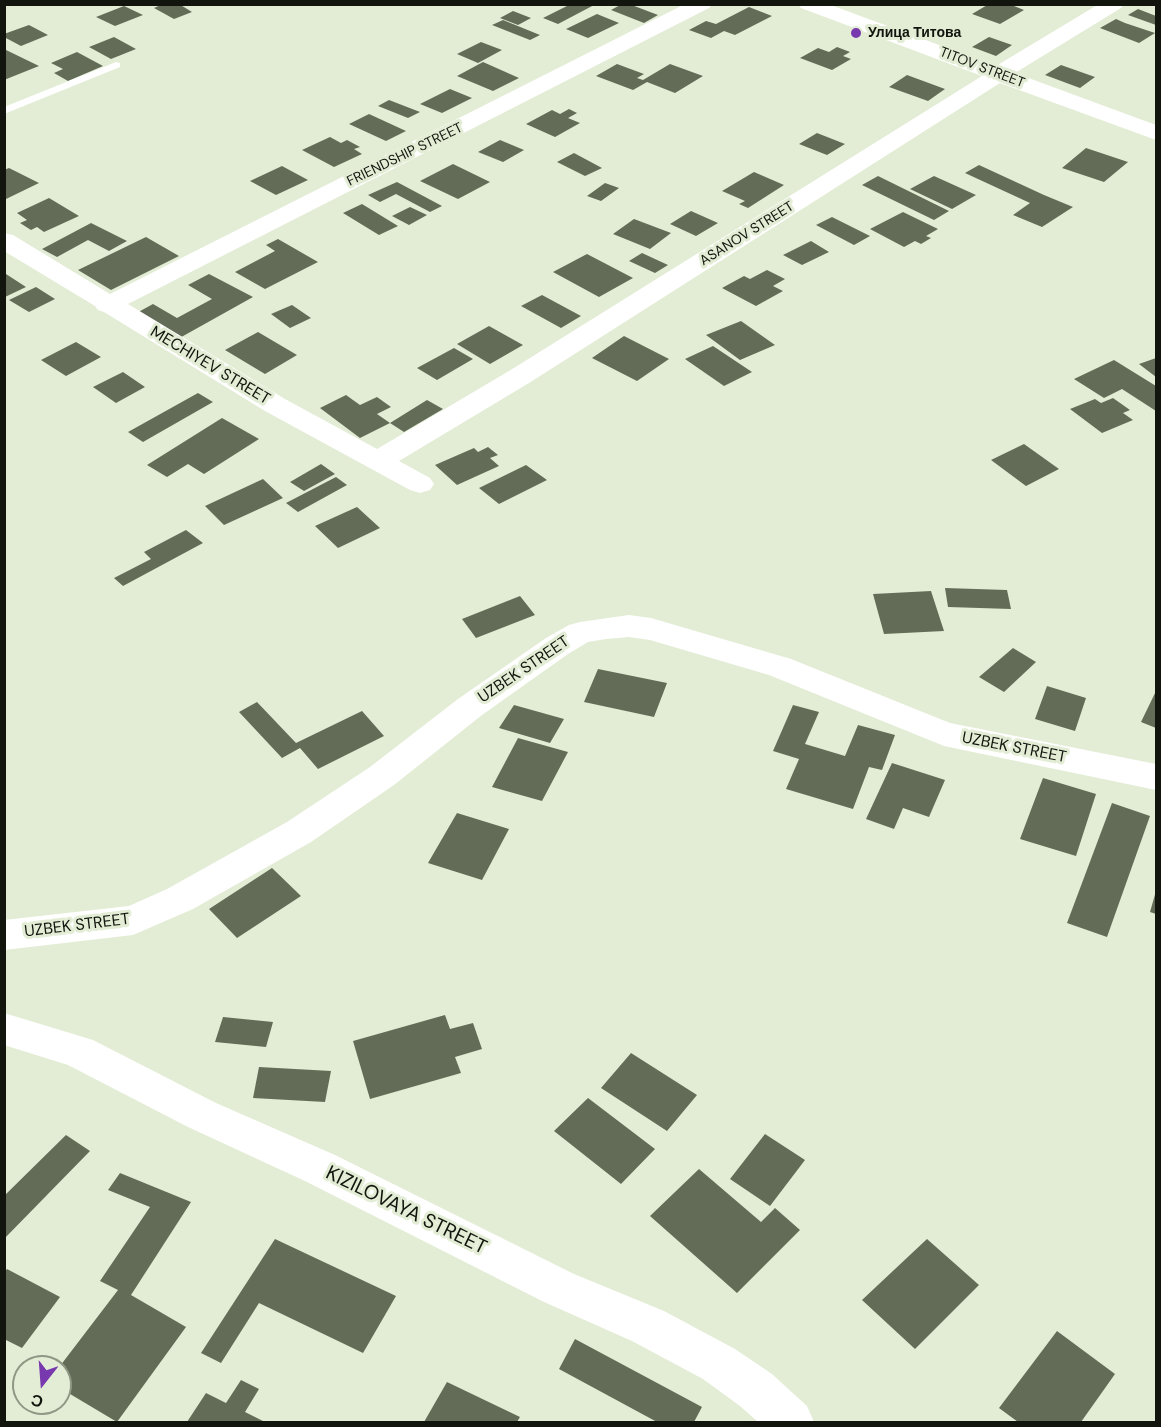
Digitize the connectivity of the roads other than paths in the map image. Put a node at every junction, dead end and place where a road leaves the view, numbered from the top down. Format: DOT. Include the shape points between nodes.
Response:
graph roads {
  1 [pos="702,4"];
  2 [pos="808,4"];
  3 [pos="1114,4"];
  4 [pos="116,65"];
  5 [pos="998,74"];
  6 [pos="4,111"];
  7 [pos="1156,133"];
  8 [pos="4,240"];
  9 [pos="106,304"];
  10 [pos="378,461"];
  11 [pos="420,484"];
  12 [pos="1156,777"];
  13 [pos="4,935"];
  14 [pos="4,1029"];
  15 [pos="791,1422"];
  1 -- 9 [label="street, FRIENDSHIP STREET"];
  2 -- 5 [label="street, TITOV STREET"];
  3 -- 5 [label="street, ASANOV STREET"];
  4 -- 6 [label="lane"];
  5 -- 7 [label="street, TITOV STREET"];
  5 -- 10 [label="street, ASANOV STREET" via="519,377"];
  8 -- 9 [label="street, MECHIYEV STREET"];
  9 -- 10 [label="street, MECHIYEV STREET"];
  10 -- 11 [label="street, MECHIYEV STREET"];
  12 -- 13 [label="street, UZBEK STREET" via="944,734 780,667 651,629 606,628 580,633 557,646 382,776 299,832 180,899 134,920"];
  14 -- 15 [label="street, KIZILOVAYA STREET" via="79,1052 559,1287 648,1326 718,1364 756,1390"];
}
